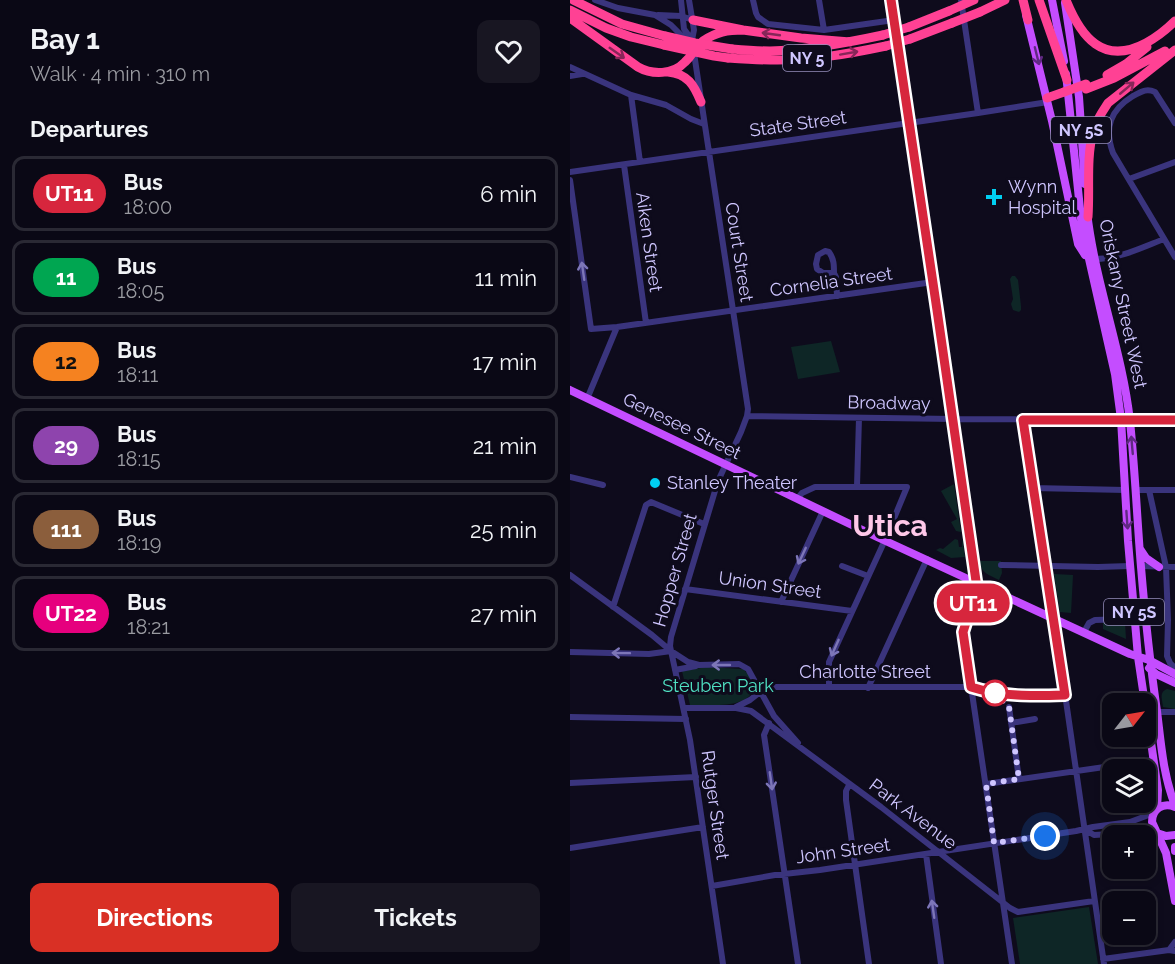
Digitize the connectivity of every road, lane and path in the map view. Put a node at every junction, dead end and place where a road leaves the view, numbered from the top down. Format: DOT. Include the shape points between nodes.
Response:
graph roads {
  1 [pos="573,0"];
  2 [pos="595,0"];
  3 [pos="616,0"];
  4 [pos="681,0"];
  5 [pos="689,0"];
  6 [pos="753,0"];
  7 [pos="819,0"];
  8 [pos="891,0"];
  9 [pos="961,0"];
  10 [pos="974,0"];
  11 [pos="1005,0"];
  12 [pos="1022,0"];
  13 [pos="1039,0"];
  14 [pos="1052,0"];
  15 [pos="1065,0"];
  16 [pos="618,8"];
  17 [pos="570,10"];
  18 [pos="655,15"];
  19 [pos="681,16"];
  20 [pos="570,18"];
  21 [pos="693,20"];
  22 [pos="894,20"];
  23 [pos="1028,20"];
  24 [pos="1175,21"];
  25 [pos="743,30"];
  26 [pos="824,30"];
  27 [pos="1158,37"];
  28 [pos="664,41"];
  29 [pos="850,42"];
  30 [pos="693,45"];
  31 [pos="1175,47"];
  32 [pos="730,53"];
  33 [pos="570,67"];
  34 [pos="666,72"];
  35 [pos="582,74"];
  36 [pos="570,76"];
  37 [pos="1067,80"];
  38 [pos="1086,87"];
  39 [pos="631,95"];
  40 [pos="1047,100"];
  41 [pos="701,102"];
  42 [pos="978,113"];
  43 [pos="909,123"];
  44 [pos="1175,123"];
  45 [pos="704,124"];
  46 [pos="709,153"];
  47 [pos="640,162"];
  48 [pos="1175,162"];
  49 [pos="624,165"];
  50 [pos="570,172"];
  51 [pos="1129,178"];
  52 [pos="570,180"];
  53 [pos="1088,217"];
  54 [pos="1164,239"];
  55 [pos="1175,257"];
  56 [pos="1091,259"];
  57 [pos="834,273"];
  58 [pos="933,282"];
  59 [pos="837,296"];
  60 [pos="733,311"];
  61 [pos="646,323"];
  62 [pos="617,327"];
  63 [pos="570,390"];
  64 [pos="587,399"];
  65 [pos="747,416"];
  66 [pos="859,418"];
  67 [pos="952,419"];
  68 [pos="1023,420"];
  69 [pos="1125,420"];
  70 [pos="1175,420"];
  71 [pos="726,465"];
  72 [pos="570,477"];
  73 [pos="603,485"];
  74 [pos="857,486"];
  75 [pos="1033,488"];
  76 [pos="1125,490"];
  77 [pos="1136,490"];
  78 [pos="1149,490"];
  79 [pos="1175,490"];
  80 [pos="797,499"];
  81 [pos="823,511"];
  82 [pos="705,524"];
  83 [pos="885,540"];
  84 [pos="1128,541"];
  85 [pos="1139,545"];
  86 [pos="927,559"];
  87 [pos="1001,565"];
  88 [pos="842,566"];
  89 [pos="1045,566"];
  90 [pos="1130,566"];
  91 [pos="1140,566"];
  92 [pos="1163,567"];
  93 [pos="1175,567"];
  94 [pos="570,574"];
  95 [pos="868,576"];
  96 [pos="976,581"];
  97 [pos="685,589"];
  98 [pos="781,602"];
  99 [pos="613,607"];
  100 [pos="852,611"];
  101 [pos="1053,618"];
  102 [pos="1172,620"];
  103 [pos="1136,624"];
  104 [pos="1084,632"];
  105 [pos="671,651"];
  106 [pos="570,652"];
  107 [pos="1138,657"];
  108 [pos="699,665"];
  109 [pos="1150,665"];
  110 [pos="1175,668"];
  111 [pos="675,670"];
  112 [pos="1175,674"];
  113 [pos="1175,683"];
  114 [pos="830,687"];
  115 [pos="971,687"];
  116 [pos="868,688"];
  117 [pos="761,691"];
  118 [pos="1143,693"];
  119 [pos="1009,707"];
  120 [pos="684,708"];
  121 [pos="736,708"];
  122 [pos="1157,712"];
  123 [pos="1175,712"];
  124 [pos="570,717"];
  125 [pos="686,719"];
  126 [pos="1035,719"];
  127 [pos="769,723"];
  128 [pos="1011,723"];
  129 [pos="805,750"];
  130 [pos="1102,767"];
  131 [pos="1076,770"];
  132 [pos="696,777"];
  133 [pos="1156,778"];
  134 [pos="1019,779"];
  135 [pos="570,783"];
  136 [pos="986,784"];
  137 [pos="849,785"];
  138 [pos="1156,804"];
  139 [pos="1175,806"];
  140 [pos="1156,810"];
  141 [pos="1150,813"];
  142 [pos="703,828"];
  143 [pos="1084,829"];
  144 [pos="1156,832"];
  145 [pos="1102,835"];
  146 [pos="1175,835"];
  147 [pos="994,843"];
  148 [pos="570,848"];
  149 [pos="938,852"];
  150 [pos="926,854"];
  151 [pos="855,865"];
  152 [pos="785,874"];
  153 [pos="712,886"];
  154 [pos="1094,901"];
  155 [pos="1003,902"];
  156 [pos="1175,902"];
  157 [pos="1175,942"];
  158 [pos="1172,950"];
  159 [pos="1103,961"];
  160 [pos="723,963"];
  161 [pos="715,964"];
  162 [pos="798,964"];
  163 [pos="869,964"];
  164 [pos="941,964"];
  165 [pos="1012,964"];
  1 -- 28 [label="highway, NY 5"];
  2 -- 16 [label="street"];
  3 -- 16 [label="street"];
  4 -- 19 [label="street, Court Street"];
  5 -- 21 [label="street, Court Street"];
  6 -- 26 [label="street" via="758,17 768,24"];
  7 -- 26 [label="street"];
  8 -- 22 [label="street"];
  9 -- 42 [label="street"];
  10 -- 29 [label="highway, NY 5, bridge" via="909,27"];
  32 -- 11 [label="highway, NY 5, one-way, bridge" via="771,60 842,55 910,39"];
  12 -- 23 [label="highway"];
  13 -- 37 [label="highway"];
  14 -- 37 [label="main road, Oriskany Street West / NY 5S"];
  15 -- 27 [label="highway" via="1081,30 1107,50 1127,52"];
  15 -- 53 [label="main road, Oriskany Street West / NY 5S" via="1079,97"];
  16 -- 18 [label="street"];
  17 -- 28 [label="highway, NY 5" via="631,37"];
  18 -- 19 [label="street"];
  18 -- 30 [label="street"];
  19 -- 21 [label="street"];
  19 -- 30 [label="street, Court Street"];
  20 -- 34 [label="highway, one-way" via="646,72"];
  21 -- 25 [label="highway"];
  21 -- 30 [label="street, Court Street"];
  22 -- 26 [label="street"];
  22 -- 43 [label="street"];
  23 -- 40 [label="main road, one-way"];
  24 -- 27 [label="highway"];
  29 -- 25 [label="highway, one-way"];
  25 -- 30 [label="highway" via="717,33"];
  27 -- 38 [label="highway" via="1126,64"];
  28 -- 32 [label="highway, NY 5, bridge" via="714,56"];
  29 -- 32 [label="highway, NY 5" via="786,51"];
  30 -- 34 [label="highway" via="684,64"];
  30 -- 41 [label="street, Court Street"];
  31 -- 38 [label="highway" via="1114,78"];
  53 -- 31 [label="highway, one-way" via="1092,134 1101,114"];
  33 -- 35 [label="street"];
  34 -- 41 [label="highway" via="688,80"];
  35 -- 36 [label="street"];
  35 -- 39 [label="street"];
  37 -- 56 [label="main road, Oriskany Street West / NY 5S" via="1077,191"];
  38 -- 40 [label="highway"];
  39 -- 45 [label="street" via="666,105"];
  39 -- 47 [label="street"];
  40 -- 42 [label="street, State Street"];
  40 -- 56 [label="main road" via="1078,244"];
  41 -- 45 [label="street, Court Street"];
  42 -- 43 [label="street, State Street"];
  43 -- 46 [label="street, State Street"];
  43 -- 58 [label="street"];
  44 -- 51 [label="street" via="1154,91 1142,91 1118,107 1111,122 1110,145"];
  45 -- 46 [label="street, Court Street"];
  46 -- 47 [label="street, State Street"];
  46 -- 60 [label="street, Court Street"];
  47 -- 49 [label="street, State Street"];
  48 -- 51 [label="street"];
  49 -- 50 [label="street, State Street"];
  49 -- 61 [label="street, Aiken Street"];
  51 -- 54 [label="street"];
  62 -- 52 [label="street, Cornelia Street, one-way" via="591,329"];
  53 -- 56 [label="main road, Oriskany Street West / NY 5S"];
  54 -- 55 [label="street"];
  54 -- 56 [label="street" via="1123,255"];
  56 -- 69 [label="main road, Oriskany Street West / NY 5S"];
  57 -- 59 [label="street"];
  58 -- 59 [label="street, Cornelia Street"];
  58 -- 67 [label="street"];
  59 -- 60 [label="street, Cornelia Street"];
  60 -- 61 [label="street, Cornelia Street"];
  60 -- 65 [label="street, Court Street"];
  61 -- 62 [label="street, Cornelia Street"];
  62 -- 64 [label="street"];
  63 -- 64 [label="main road, Genesee Street"];
  64 -- 71 [label="main road, Genesee Street"];
  65 -- 66 [label="street, Broadway"];
  65 -- 71 [label="street, Court Street"];
  66 -- 67 [label="street, Broadway"];
  66 -- 74 [label="street"];
  67 -- 68 [label="street, Broadway"];
  67 -- 96 [label="street"];
  68 -- 69 [label="street, Broadway"];
  68 -- 75 [label="street"];
  69 -- 70 [label="street, Broadway"];
  69 -- 76 [label="main road, Oriskany Street West / NY 5S"];
  77 -- 69 [label="main road, Oriskany Street West / NY 5S, one-way"];
  71 -- 80 [label="main road, Genesee Street"];
  71 -- 82 [label="street, Hopper Street"];
  72 -- 73 [label="street"];
  74 -- 80 [label="street" via="815,487"];
  74 -- 83 [label="street" via="907,487"];
  75 -- 76 [label="street"];
  75 -- 89 [label="street"];
  76 -- 84 [label="main road, Oriskany Street West / NY 5S, one-way"];
  77 -- 78 [label="street"];
  77 -- 85 [label="main road, Oriskany Street West / NY 5S"];
  78 -- 79 [label="street"];
  78 -- 92 [label="street"];
  80 -- 81 [label="main road, Genesee Street"];
  81 -- 83 [label="main road, Genesee Street"];
  81 -- 98 [label="street, one-way"];
  82 -- 97 [label="street, Hopper Street"];
  82 -- 99 [label="street" via="648,502"];
  83 -- 86 [label="main road, Genesee Street"];
  83 -- 95 [label="street"];
  84 -- 90 [label="main road, Oriskany Street West / NY 5S"];
  84 -- 91 [label="main road"];
  85 -- 91 [label="main road, Oriskany Street West / NY 5S"];
  85 -- 92 [label="main road" via="1146,558"];
  86 -- 96 [label="main road, Genesee Street"];
  86 -- 116 [label="street"];
  87 -- 89 [label="street"];
  88 -- 95 [label="street"];
  89 -- 90 [label="street"];
  89 -- 101 [label="street"];
  90 -- 103 [label="main road, Oriskany Street West / NY 5S"];
  91 -- 92 [label="street"];
  91 -- 109 [label="main road, Oriskany Street West / NY 5S"];
  92 -- 93 [label="street"];
  92 -- 102 [label="street"];
  94 -- 99 [label="street"];
  95 -- 100 [label="street"];
  96 -- 101 [label="main road, Genesee Street"];
  96 -- 115 [label="street" via="979,592 963,632"];
  97 -- 98 [label="street, Union Street"];
  97 -- 105 [label="street, Hopper Street" via="671,637"];
  98 -- 100 [label="street, Union Street"];
  99 -- 105 [label="street"];
  100 -- 114 [label="street, one-way" via="829,662"];
  101 -- 104 [label="main road, Genesee Street"];
  101 -- 131 [label="street"];
  102 -- 110 [label="street" via="1167,656"];
  103 -- 104 [label="street" via="1125,619 1095,620"];
  103 -- 107 [label="main road, Oriskany Street West / NY 5S"];
  104 -- 107 [label="main road, Genesee Street"];
  105 -- 106 [label="street, one-way"];
  105 -- 108 [label="street"];
  105 -- 111 [label="street, Rutger Street"];
  107 -- 109 [label="main road, Genesee Street"];
  107 -- 118 [label="main road, Oriskany Street West / NY 5S"];
  108 -- 111 [label="street"];
  117 -- 108 [label="street, one-way" via="743,666"];
  109 -- 112 [label="main road, Genesee Street"];
  109 -- 113 [label="main road, Genesee Street" via="1156,674"];
  109 -- 122 [label="main road, Oriskany Street West / NY 5S"];
  111 -- 120 [label="street, Rutger Street"];
  114 -- 116 [label="street, Charlotte Street"];
  114 -- 117 [label="street, Charlotte Street" via="770,687"];
  115 -- 116 [label="street, Charlotte Street"];
  115 -- 136 [label="street"];
  117 -- 121 [label="street"];
  117 -- 129 [label="street, Park Avenue" via="774,716"];
  119 -- 128 [label="street"];
  120 -- 121 [label="street"];
  120 -- 125 [label="street, Rutger Street"];
  121 -- 127 [label="street, Park Avenue" via="751,711"];
  122 -- 123 [label="street"];
  122 -- 139 [label="main road, Oriskany Street West / NY 5S"];
  124 -- 125 [label="street"];
  125 -- 132 [label="street, Rutger Street"];
  126 -- 128 [label="street"];
  127 -- 129 [label="street, Park Avenue"];
  127 -- 152 [label="street, one-way" via="764,735"];
  128 -- 134 [label="street"];
  129 -- 137 [label="street, Park Avenue"];
  130 -- 131 [label="street"];
  131 -- 134 [label="street"];
  131 -- 143 [label="street"];
  132 -- 135 [label="street"];
  132 -- 142 [label="street, Rutger Street"];
  133 -- 138 [label="main road"];
  134 -- 136 [label="street"];
  136 -- 147 [label="street"];
  137 -- 149 [label="street, Park Avenue"];
  137 -- 151 [label="street" via="846,800"];
  139 -- 140 [label="main road" via="1166,805"];
  141 -- 143 [label="street, John Street" via="1130,822"];
  142 -- 148 [label="street"];
  142 -- 153 [label="street, Rutger Street"];
  143 -- 145 [label="street, John Street"];
  143 -- 147 [label="street, John Street"];
  143 -- 154 [label="street"];
  144 -- 146 [label="main road"];
  144 -- 156 [label="main road" via="1168,858"];
  147 -- 149 [label="street, John Street"];
  147 -- 155 [label="street"];
  149 -- 150 [label="street, John Street"];
  149 -- 155 [label="street, Park Avenue"];
  150 -- 151 [label="street, John Street"];
  164 -- 150 [label="street, one-way"];
  151 -- 152 [label="street, John Street"];
  151 -- 163 [label="street"];
  152 -- 153 [label="street, John Street"];
  152 -- 162 [label="street"];
  153 -- 160 [label="street, Rutger Street"];
  154 -- 155 [label="street, Park Avenue" via="1024,912"];
  154 -- 159 [label="street"];
  155 -- 165 [label="street"];
  157 -- 158 [label="street"];
  158 -- 159 [label="street"];
  160 -- 161 [label="street"];
}
